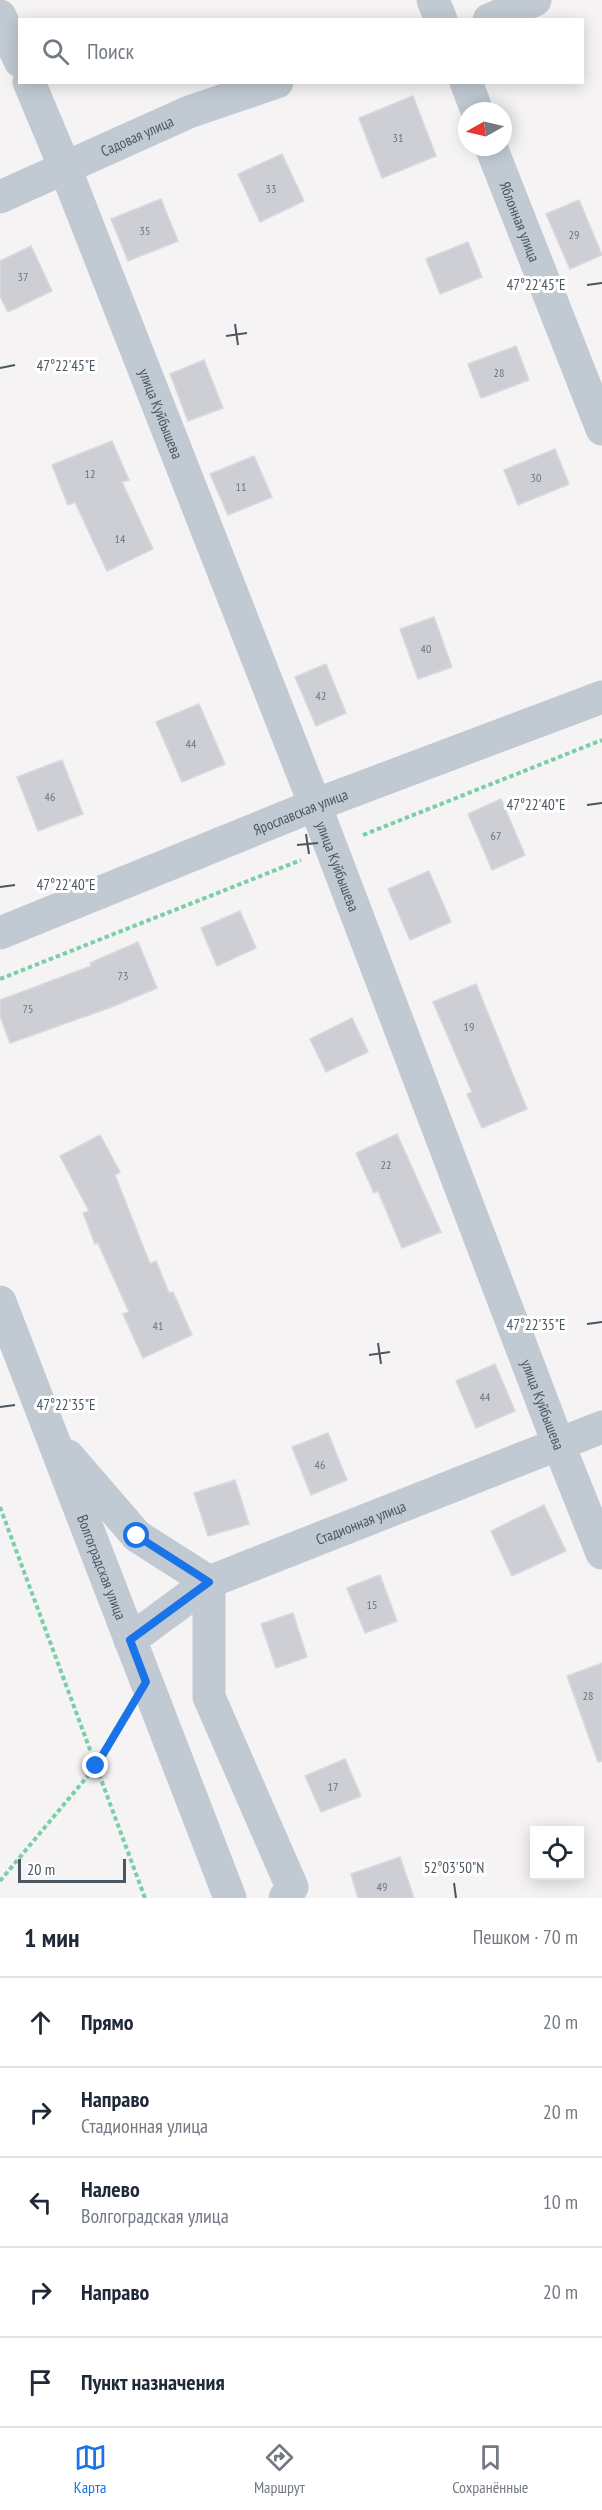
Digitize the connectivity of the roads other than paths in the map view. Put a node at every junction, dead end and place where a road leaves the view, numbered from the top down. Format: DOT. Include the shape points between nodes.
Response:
graph roads {
  1 [pos="433,0"];
  2 [pos="535,0"];
  3 [pos="0,16"];
  4 [pos="440,18"];
  5 [pos="494,18"];
  6 [pos="18,57"];
  7 [pos="29,84"];
  8 [pos="271,84"];
  9 [pos="467,84"];
  10 [pos="474,102"];
  11 [pos="495,156"];
  12 [pos="65,168"];
  13 [pos="0,197"];
  14 [pos="602,429"];
  15 [pos="602,697"];
  16 [pos="315,805"];
  17 [pos="0,933"];
  18 [pos="0,1302"];
  19 [pos="602,1427"];
  20 [pos="52,1438"];
  21 [pos="558,1443"];
  22 [pos="602,1553"];
  23 [pos="209,1582"];
  24 [pos="130,1640"];
  25 [pos="230,1898"];
  26 [pos="285,1898"];
  1 -- 4 [label="street"];
  2 -- 5 [label="street"];
  3 -- 6 [label="street"];
  7 -- 12 [label="street, улица Куйбышева"];
  8 -- 12 [label="street, Садовая улица" via="189,112"];
  9 -- 10 [label="street"];
  11 -- 14 [label="street, Яблонная улица"];
  12 -- 13 [label="street, Садовая улица"];
  12 -- 16 [label="street, улица Куйбышева"];
  15 -- 16 [label="street, Ярославская улица"];
  16 -- 17 [label="street, Ярославская улица"];
  16 -- 21 [label="street, улица Куйбышева"];
  18 -- 20 [label="street, Волгоградская улица"];
  19 -- 21 [label="street, Стадионная улица"];
  20 -- 23 [label="street" via="137,1536"];
  20 -- 24 [label="street, Волгоградская улица"];
  21 -- 22 [label="street, улица Куйбышева"];
  21 -- 23 [label="street, Стадионная улица"];
  23 -- 24 [label="street, Стадионная улица"];
  23 -- 26 [label="street" via="209,1697 292,1887"];
  24 -- 25 [label="street, Волгоградская улица"];
}
